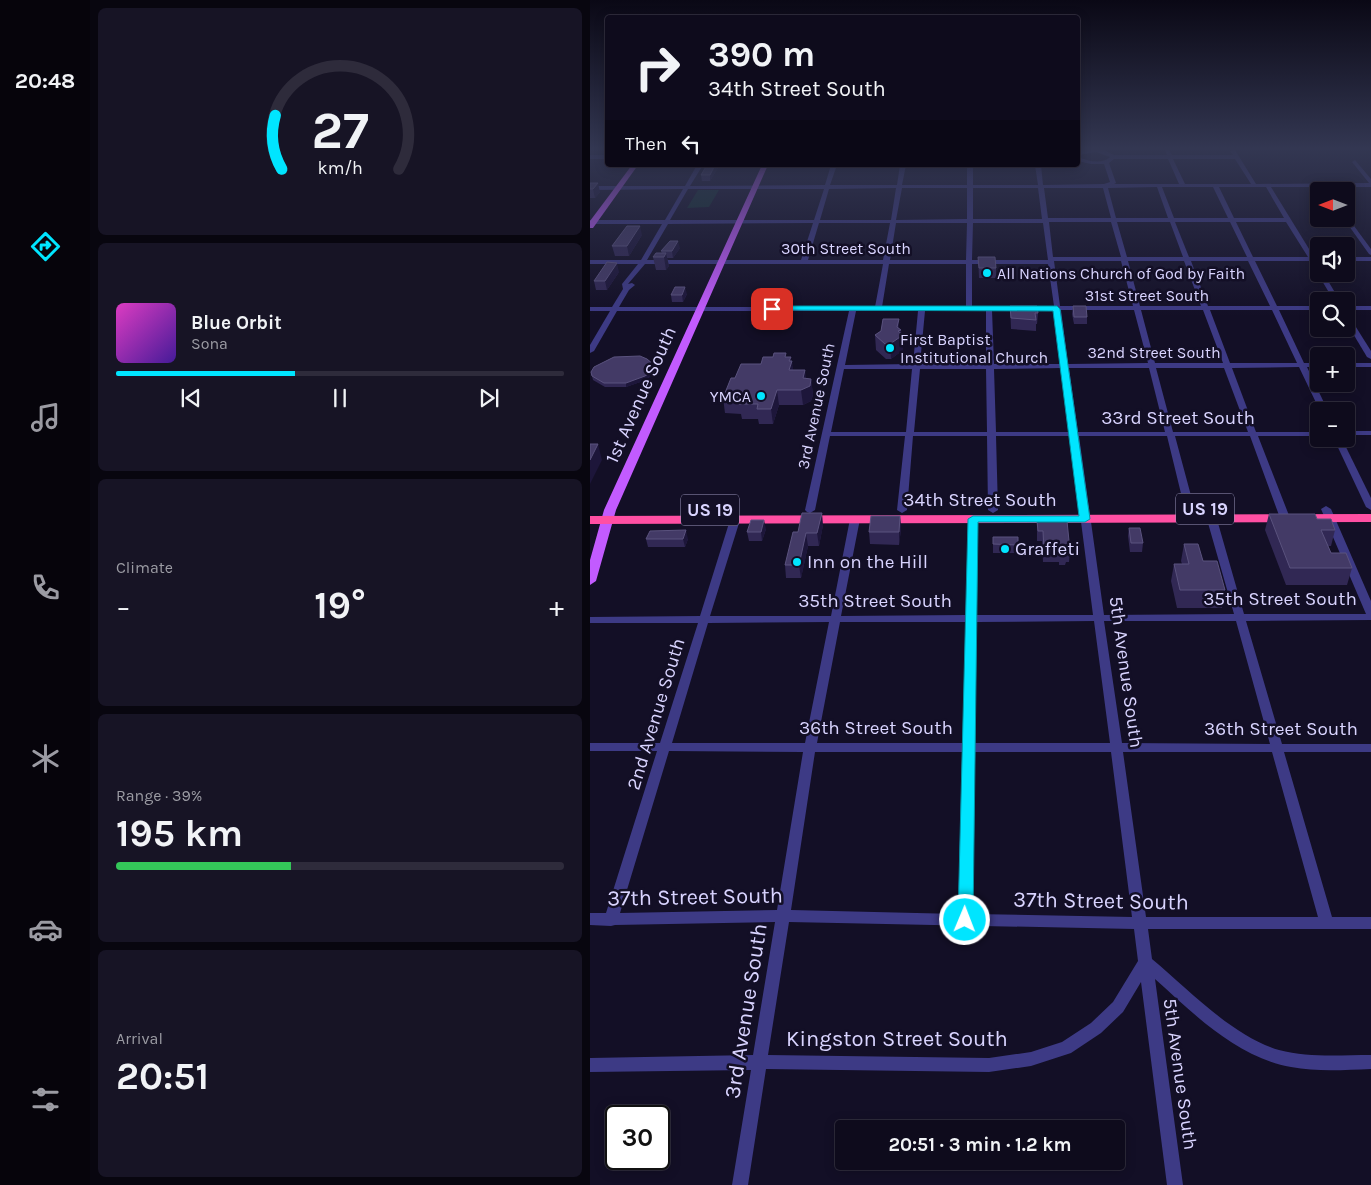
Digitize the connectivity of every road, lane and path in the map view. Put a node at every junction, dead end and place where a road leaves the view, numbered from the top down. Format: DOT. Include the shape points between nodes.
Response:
graph roads {
  1 [pos="605,205"];
  2 [pos="676,205"];
  3 [pos="747,205"];
  4 [pos="821,205"];
  5 [pos="896,205"];
  6 [pos="970,205"];
  7 [pos="1044,205"];
  8 [pos="1110,205"];
  9 [pos="1166,205"];
  10 [pos="1224,205"];
  11 [pos="1279,205"];
  12 [pos="1114,220"];
  13 [pos="1172,220"];
  14 [pos="1231,220"];
  15 [pos="1288,220"];
  16 [pos="1045,221"];
  17 [pos="666,222"];
  18 [pos="739,222"];
  19 [pos="816,222"];
  20 [pos="893,222"];
  21 [pos="970,222"];
  22 [pos="591,224"];
  23 [pos="1353,228"];
  24 [pos="1310,252"];
  25 [pos="1371,253"];
  26 [pos="1186,259"];
  27 [pos="1250,259"];
  28 [pos="1310,259"];
  29 [pos="1355,259"];
  30 [pos="1371,259"];
  31 [pos="1124,260"];
  32 [pos="1050,261"];
  33 [pos="590,262"];
  34 [pos="642,262"];
  35 [pos="721,262"];
  36 [pos="804,262"];
  37 [pos="887,262"];
  38 [pos="970,262"];
  39 [pos="1137,308"];
  40 [pos="1205,308"];
  41 [pos="1274,308"];
  42 [pos="1310,308"];
  43 [pos="1355,308"];
  44 [pos="1371,308"];
  45 [pos="590,309"];
  46 [pos="615,309"];
  47 [pos="700,309"];
  48 [pos="853,309"];
  49 [pos="878,309"];
  50 [pos="922,309"];
  51 [pos="969,309"];
  52 [pos="989,309"];
  53 [pos="1057,309"];
  54 [pos="1355,331"];
  55 [pos="590,351"];
  56 [pos="1371,357"];
  57 [pos="1302,365"];
  58 [pos="1310,365"];
  59 [pos="1355,365"];
  60 [pos="1371,365"];
  61 [pos="916,366"];
  62 [pos="990,366"];
  63 [pos="1064,366"];
  64 [pos="1152,366"];
  65 [pos="1227,366"];
  66 [pos="840,367"];
  67 [pos="1320,402"];
  68 [pos="826,434"];
  69 [pos="909,434"];
  70 [pos="992,434"];
  71 [pos="1074,434"];
  72 [pos="1170,434"];
  73 [pos="1253,434"];
  74 [pos="1310,434"];
  75 [pos="1355,434"];
  76 [pos="1371,434"];
  77 [pos="1342,447"];
  78 [pos="1371,508"];
  79 [pos="590,510"];
  80 [pos="712,510"];
  81 [pos="810,510"];
  82 [pos="902,510"];
  83 [pos="920,510"];
  84 [pos="993,510"];
  85 [pos="1084,514"];
  86 [pos="1191,514"];
  87 [pos="1211,514"];
  88 [pos="1283,514"];
  89 [pos="1328,514"];
  90 [pos="609,515"];
  91 [pos="1371,518"];
  92 [pos="855,519"];
  93 [pos="973,519"];
  94 [pos="590,520"];
  95 [pos="665,520"];
  96 [pos="740,520"];
  97 [pos="590,582"];
  98 [pos="1371,615"];
  99 [pos="1240,617"];
  100 [pos="971,618"];
  101 [pos="1098,618"];
  102 [pos="704,619"];
  103 [pos="835,619"];
  104 [pos="590,620"];
  105 [pos="590,747"];
  106 [pos="665,747"];
  107 [pos="810,747"];
  108 [pos="969,747"];
  109 [pos="1116,748"];
  110 [pos="1278,748"];
  111 [pos="1371,748"];
  112 [pos="783,916"];
  113 [pos="590,919"];
  114 [pos="611,920"];
  115 [pos="965,920"];
  116 [pos="1327,923"];
  117 [pos="1371,923"];
  118 [pos="1140,924"];
  119 [pos="1145,962"];
  120 [pos="760,1062"];
  121 [pos="1371,1062"];
  122 [pos="590,1065"];
  123 [pos="740,1185"];
  124 [pos="1175,1185"];
  1 -- 22 [label="main road"];
  2 -- 17 [label="street"];
  3 -- 18 [label="main road"];
  4 -- 19 [label="street"];
  5 -- 20 [label="street"];
  6 -- 21 [label="street"];
  7 -- 16 [label="street, 5th Avenue South"];
  8 -- 12 [label="street"];
  9 -- 13 [label="street"];
  10 -- 14 [label="street"];
  11 -- 15 [label="street"];
  12 -- 13 [label="street"];
  12 -- 16 [label="street"];
  12 -- 31 [label="street"];
  13 -- 14 [label="street"];
  13 -- 26 [label="street"];
  14 -- 15 [label="street"];
  14 -- 27 [label="street"];
  15 -- 24 [label="street"];
  16 -- 21 [label="street"];
  16 -- 32 [label="street, 5th Avenue South"];
  17 -- 18 [label="street"];
  17 -- 22 [label="street"];
  17 -- 34 [label="street"];
  18 -- 19 [label="street"];
  18 -- 35 [label="main road, 1st Avenue South"];
  19 -- 20 [label="street"];
  19 -- 36 [label="street"];
  20 -- 21 [label="street"];
  20 -- 37 [label="street"];
  21 -- 38 [label="street"];
  23 -- 25 [label="street"];
  26 -- 27 [label="street, 30th Street South"];
  26 -- 31 [label="street, 30th Street South"];
  26 -- 40 [label="street"];
  27 -- 28 [label="street, 30th Street South"];
  27 -- 41 [label="street"];
  29 -- 30 [label="street"];
  31 -- 32 [label="street, 30th Street South"];
  31 -- 39 [label="street"];
  32 -- 38 [label="street, 30th Street South"];
  32 -- 53 [label="street, 5th Avenue South"];
  33 -- 34 [label="street, 30th Street South"];
  34 -- 35 [label="street, 30th Street South"];
  34 -- 46 [label="street" via="638,270 640,274 626,289"];
  35 -- 36 [label="street, 30th Street South"];
  35 -- 47 [label="main road, 1st Avenue South"];
  36 -- 37 [label="street, 30th Street South"];
  37 -- 38 [label="street, 30th Street South"];
  37 -- 49 [label="street"];
  38 -- 51 [label="street"];
  39 -- 40 [label="street, 31st Street South"];
  39 -- 53 [label="street, 31st Street South"];
  39 -- 64 [label="street"];
  40 -- 41 [label="street, 31st Street South"];
  40 -- 65 [label="street"];
  41 -- 42 [label="street, 31st Street South"];
  41 -- 57 [label="street"];
  43 -- 44 [label="street"];
  45 -- 46 [label="street, 31st Street South"];
  46 -- 47 [label="street, 31st Street South"];
  46 -- 55 [label="street"];
  47 -- 48 [label="street, 31st Street South"];
  47 -- 90 [label="main road, 1st Avenue South"];
  48 -- 49 [label="street, 31st Street South"];
  48 -- 66 [label="street, 3rd Avenue South"];
  49 -- 50 [label="street, 31st Street South"];
  50 -- 51 [label="street, 31st Street South"];
  50 -- 61 [label="street"];
  51 -- 52 [label="street, 31st Street South"];
  52 -- 53 [label="street, 31st Street South"];
  52 -- 62 [label="street"];
  53 -- 63 [label="street, 5th Avenue South"];
  54 -- 56 [label="street"];
  57 -- 58 [label="street, 32nd Street South"];
  57 -- 65 [label="street, 32nd Street South"];
  57 -- 67 [label="street"];
  59 -- 60 [label="street"];
  61 -- 62 [label="street, 32nd Street South"];
  61 -- 66 [label="street, 32nd Street South"];
  61 -- 69 [label="street"];
  62 -- 63 [label="street, 32nd Street South"];
  62 -- 70 [label="street"];
  63 -- 64 [label="street, 32nd Street South"];
  63 -- 71 [label="street, 5th Avenue South"];
  64 -- 65 [label="street, 32nd Street South"];
  64 -- 72 [label="street"];
  65 -- 73 [label="street"];
  66 -- 68 [label="street, 3rd Avenue South"];
  68 -- 69 [label="street, 33rd Street South"];
  68 -- 81 [label="street, 3rd Avenue South"];
  69 -- 70 [label="street, 33rd Street South"];
  69 -- 82 [label="street"];
  70 -- 71 [label="street, 33rd Street South"];
  70 -- 84 [label="street"];
  71 -- 72 [label="street, 33rd Street South"];
  71 -- 85 [label="street, 5th Avenue South"];
  72 -- 73 [label="street, 33rd Street South"];
  72 -- 86 [label="street"];
  73 -- 74 [label="street, 33rd Street South"];
  73 -- 88 [label="street"];
  75 -- 76 [label="street"];
  77 -- 78 [label="street"];
  78 -- 89 [label="highway, 34th Street South / US 19"];
  79 -- 90 [label="highway, 34th Street South / US 19"];
  80 -- 81 [label="highway, 34th Street South / US 19"];
  80 -- 90 [label="highway, 34th Street South / US 19"];
  80 -- 95 [label="highway" via="706,514 670,514"];
  81 -- 82 [label="highway, 34th Street South / US 19"];
  81 -- 96 [label="highway" via="799,514 751,514"];
  82 -- 83 [label="highway, 34th Street South / US 19"];
  83 -- 84 [label="highway, 34th Street South / US 19"];
  83 -- 92 [label="highway" via="868,513"];
  84 -- 85 [label="highway, 34th Street South / US 19"];
  85 -- 86 [label="highway, 34th Street South / US 19"];
  85 -- 93 [label="highway, 34th Street South / US 19"];
  85 -- 101 [label="street, 5th Avenue South"];
  86 -- 87 [label="highway, 34th Street South / US 19"];
  87 -- 88 [label="highway, 34th Street South / US 19"];
  87 -- 99 [label="street"];
  88 -- 89 [label="highway, 34th Street South / US 19"];
  89 -- 91 [label="highway, 34th Street South / US 19"];
  89 -- 98 [label="street"];
  90 -- 94 [label="highway, 34th Street South / US 19"];
  90 -- 95 [label="highway, 34th Street South / US 19"];
  90 -- 97 [label="main road, 1st Avenue South"];
  92 -- 93 [label="highway, 34th Street South / US 19"];
  92 -- 96 [label="highway, 34th Street South / US 19"];
  92 -- 103 [label="street, 3rd Avenue South"];
  93 -- 100 [label="street"];
  95 -- 96 [label="highway, 34th Street South / US 19"];
  96 -- 102 [label="street, 2nd Avenue South"];
  98 -- 99 [label="street, 35th Street South"];
  99 -- 101 [label="street, 35th Street South"];
  99 -- 110 [label="street"];
  100 -- 101 [label="street, 35th Street South"];
  100 -- 103 [label="street, 35th Street South"];
  100 -- 108 [label="street"];
  101 -- 109 [label="street, 5th Avenue South"];
  102 -- 103 [label="street, 35th Street South"];
  102 -- 104 [label="street, 35th Street South"];
  102 -- 106 [label="street, 2nd Avenue South"];
  103 -- 107 [label="street, 3rd Avenue South"];
  105 -- 106 [label="street, 36th Street South"];
  106 -- 107 [label="street, 36th Street South"];
  106 -- 114 [label="street, 2nd Avenue South"];
  107 -- 108 [label="street, 36th Street South"];
  107 -- 112 [label="street, 3rd Avenue South"];
  108 -- 109 [label="street, 36th Street South"];
  108 -- 115 [label="street"];
  109 -- 110 [label="street, 36th Street South"];
  109 -- 118 [label="street, 5th Avenue South"];
  110 -- 111 [label="street, 36th Street South"];
  110 -- 116 [label="street"];
  112 -- 114 [label="street, 37th Street South"];
  112 -- 115 [label="street, 37th Street South"];
  112 -- 120 [label="street, 3rd Avenue South"];
  113 -- 114 [label="street, 37th Street South"];
  115 -- 118 [label="street, 37th Street South"];
  116 -- 117 [label="street, 37th Street South"];
  116 -- 118 [label="street, 37th Street South"];
  118 -- 119 [label="street, 5th Avenue South"];
  119 -- 120 [label="street, Kingston Street South" via="1118,1007 1096,1028 1066,1048 1031,1059 989,1065"];
  119 -- 121 [label="street" via="1245,1042 1278,1056 1311,1062"];
  119 -- 124 [label="street, 5th Avenue South"];
  120 -- 122 [label="street, Kingston Street South"];
  120 -- 123 [label="street, 3rd Avenue South"];
}
